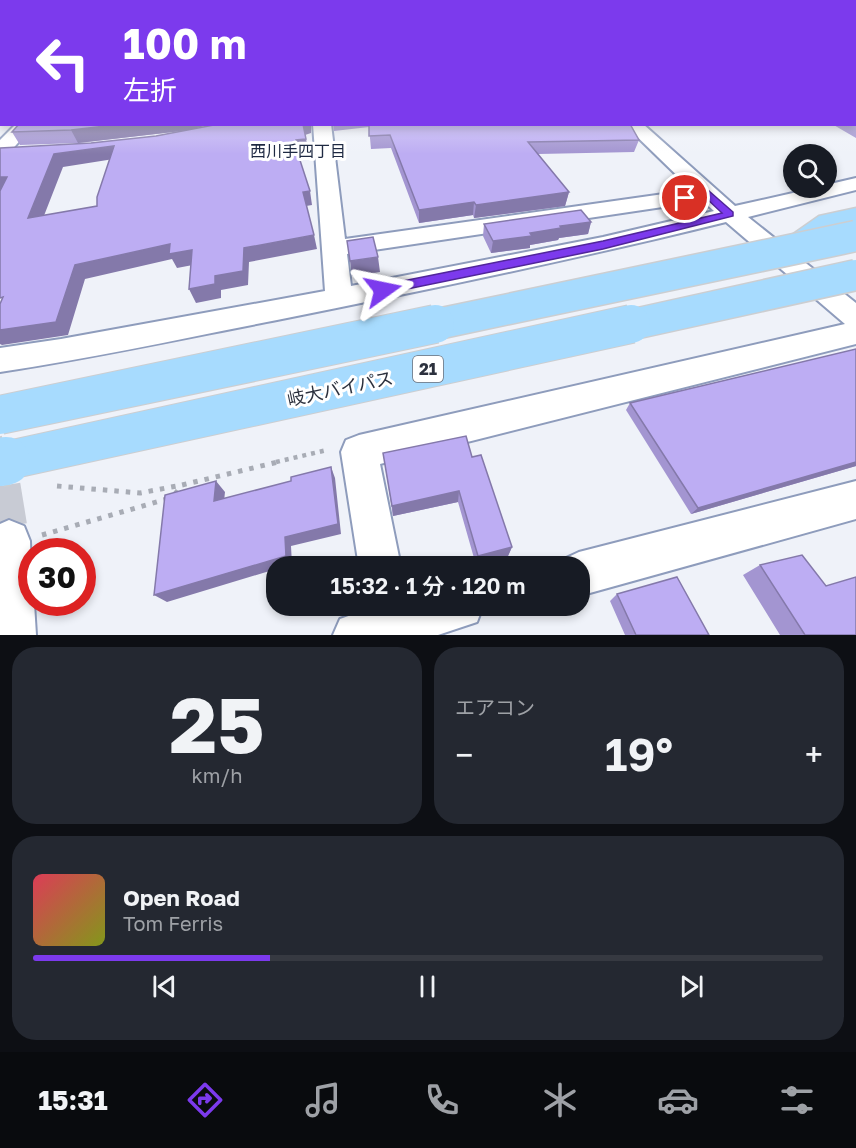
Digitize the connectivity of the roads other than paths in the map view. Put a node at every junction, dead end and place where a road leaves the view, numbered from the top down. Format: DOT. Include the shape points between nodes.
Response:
graph roads {
  1 [pos="25,126"];
  2 [pos="322,126"];
  3 [pos="634,126"];
  4 [pos="0,152"];
  5 [pos="22,152"];
  6 [pos="856,184"];
  7 [pos="709,194"];
  8 [pos="730,214"];
  9 [pos="856,216"];
  10 [pos="856,236"];
  11 [pos="334,248"];
  12 [pos="789,250"];
  13 [pos="848,279"];
  14 [pos="339,298"];
  15 [pos="856,318"];
  16 [pos="856,333"];
  17 [pos="0,360"];
  18 [pos="0,415"];
  19 [pos="0,462"];
  20 [pos="856,500"];
  21 [pos="10,545"];
  22 [pos="378,556"];
  23 [pos="590,571"];
  24 [pos="409,616"];
  25 [pos="378,622"];
  26 [pos="13,635"];
  1 -- 4 [label="street"];
  2 -- 11 [label="street"];
  3 -- 7 [label="street"];
  4 -- 5 [label="street"];
  6 -- 8 [label="street"];
  7 -- 8 [label="street"];
  7 -- 11 [label="street"];
  8 -- 14 [label="street" via="603,245"];
  8 -- 15 [label="street"];
  9 -- 12 [label="highway, 21" via="828,222"];
  10 -- 12 [label="highway, 21, bridge"];
  11 -- 14 [label="street"];
  12 -- 18 [label="highway, 21, bridge"];
  13 -- 19 [label="highway, 岐大バイパス / 21, bridge"];
  14 -- 17 [label="street"];
  16 -- 22 [label="street" via="359,452"];
  20 -- 23 [label="street"];
  21 -- 26 [label="street"];
  24 -- 25 [label="street"];
}
